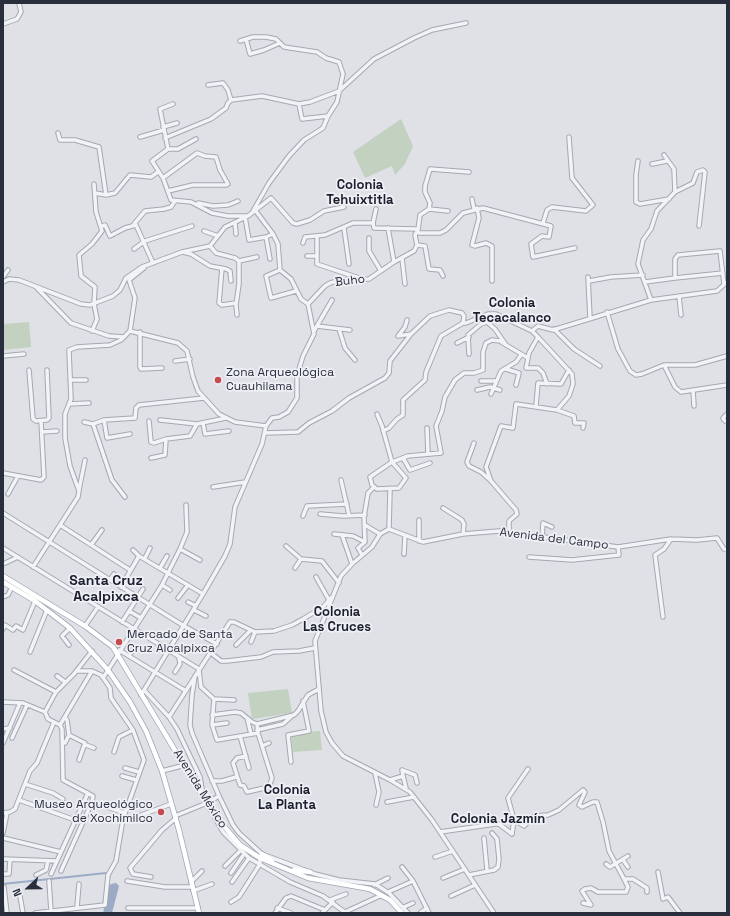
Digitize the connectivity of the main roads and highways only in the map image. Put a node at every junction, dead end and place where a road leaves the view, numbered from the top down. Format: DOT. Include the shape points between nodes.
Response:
graph roads {
  1 [pos="3,576"];
  2 [pos="3,582"];
  3 [pos="58,609"];
  4 [pos="54,614"];
  5 [pos="66,614"];
  6 [pos="62,621"];
  7 [pos="290,870"];
  8 [pos="310,872"];
  9 [pos="198,911"];
  10 [pos="402,913"];
  1 -- 3 [label="main road, Avenida México"];
  2 -- 4 [label="main road"];
  3 -- 4 [label="main road"];
  3 -- 5 [label="main road, Avenida México"];
  4 -- 6 [label="main road"];
  5 -- 6 [label="main road"];
  5 -- 7 [label="main road, Avenida México" via="119,653 141,695 212,812 234,839 260,859"];
  6 -- 9 [label="main road" via="108,670 146,731 162,771"];
  7 -- 8 [label="main road"];
  7 -- 10 [label="main road, Avenida México" via="314,879 370,889 382,895"];
}
